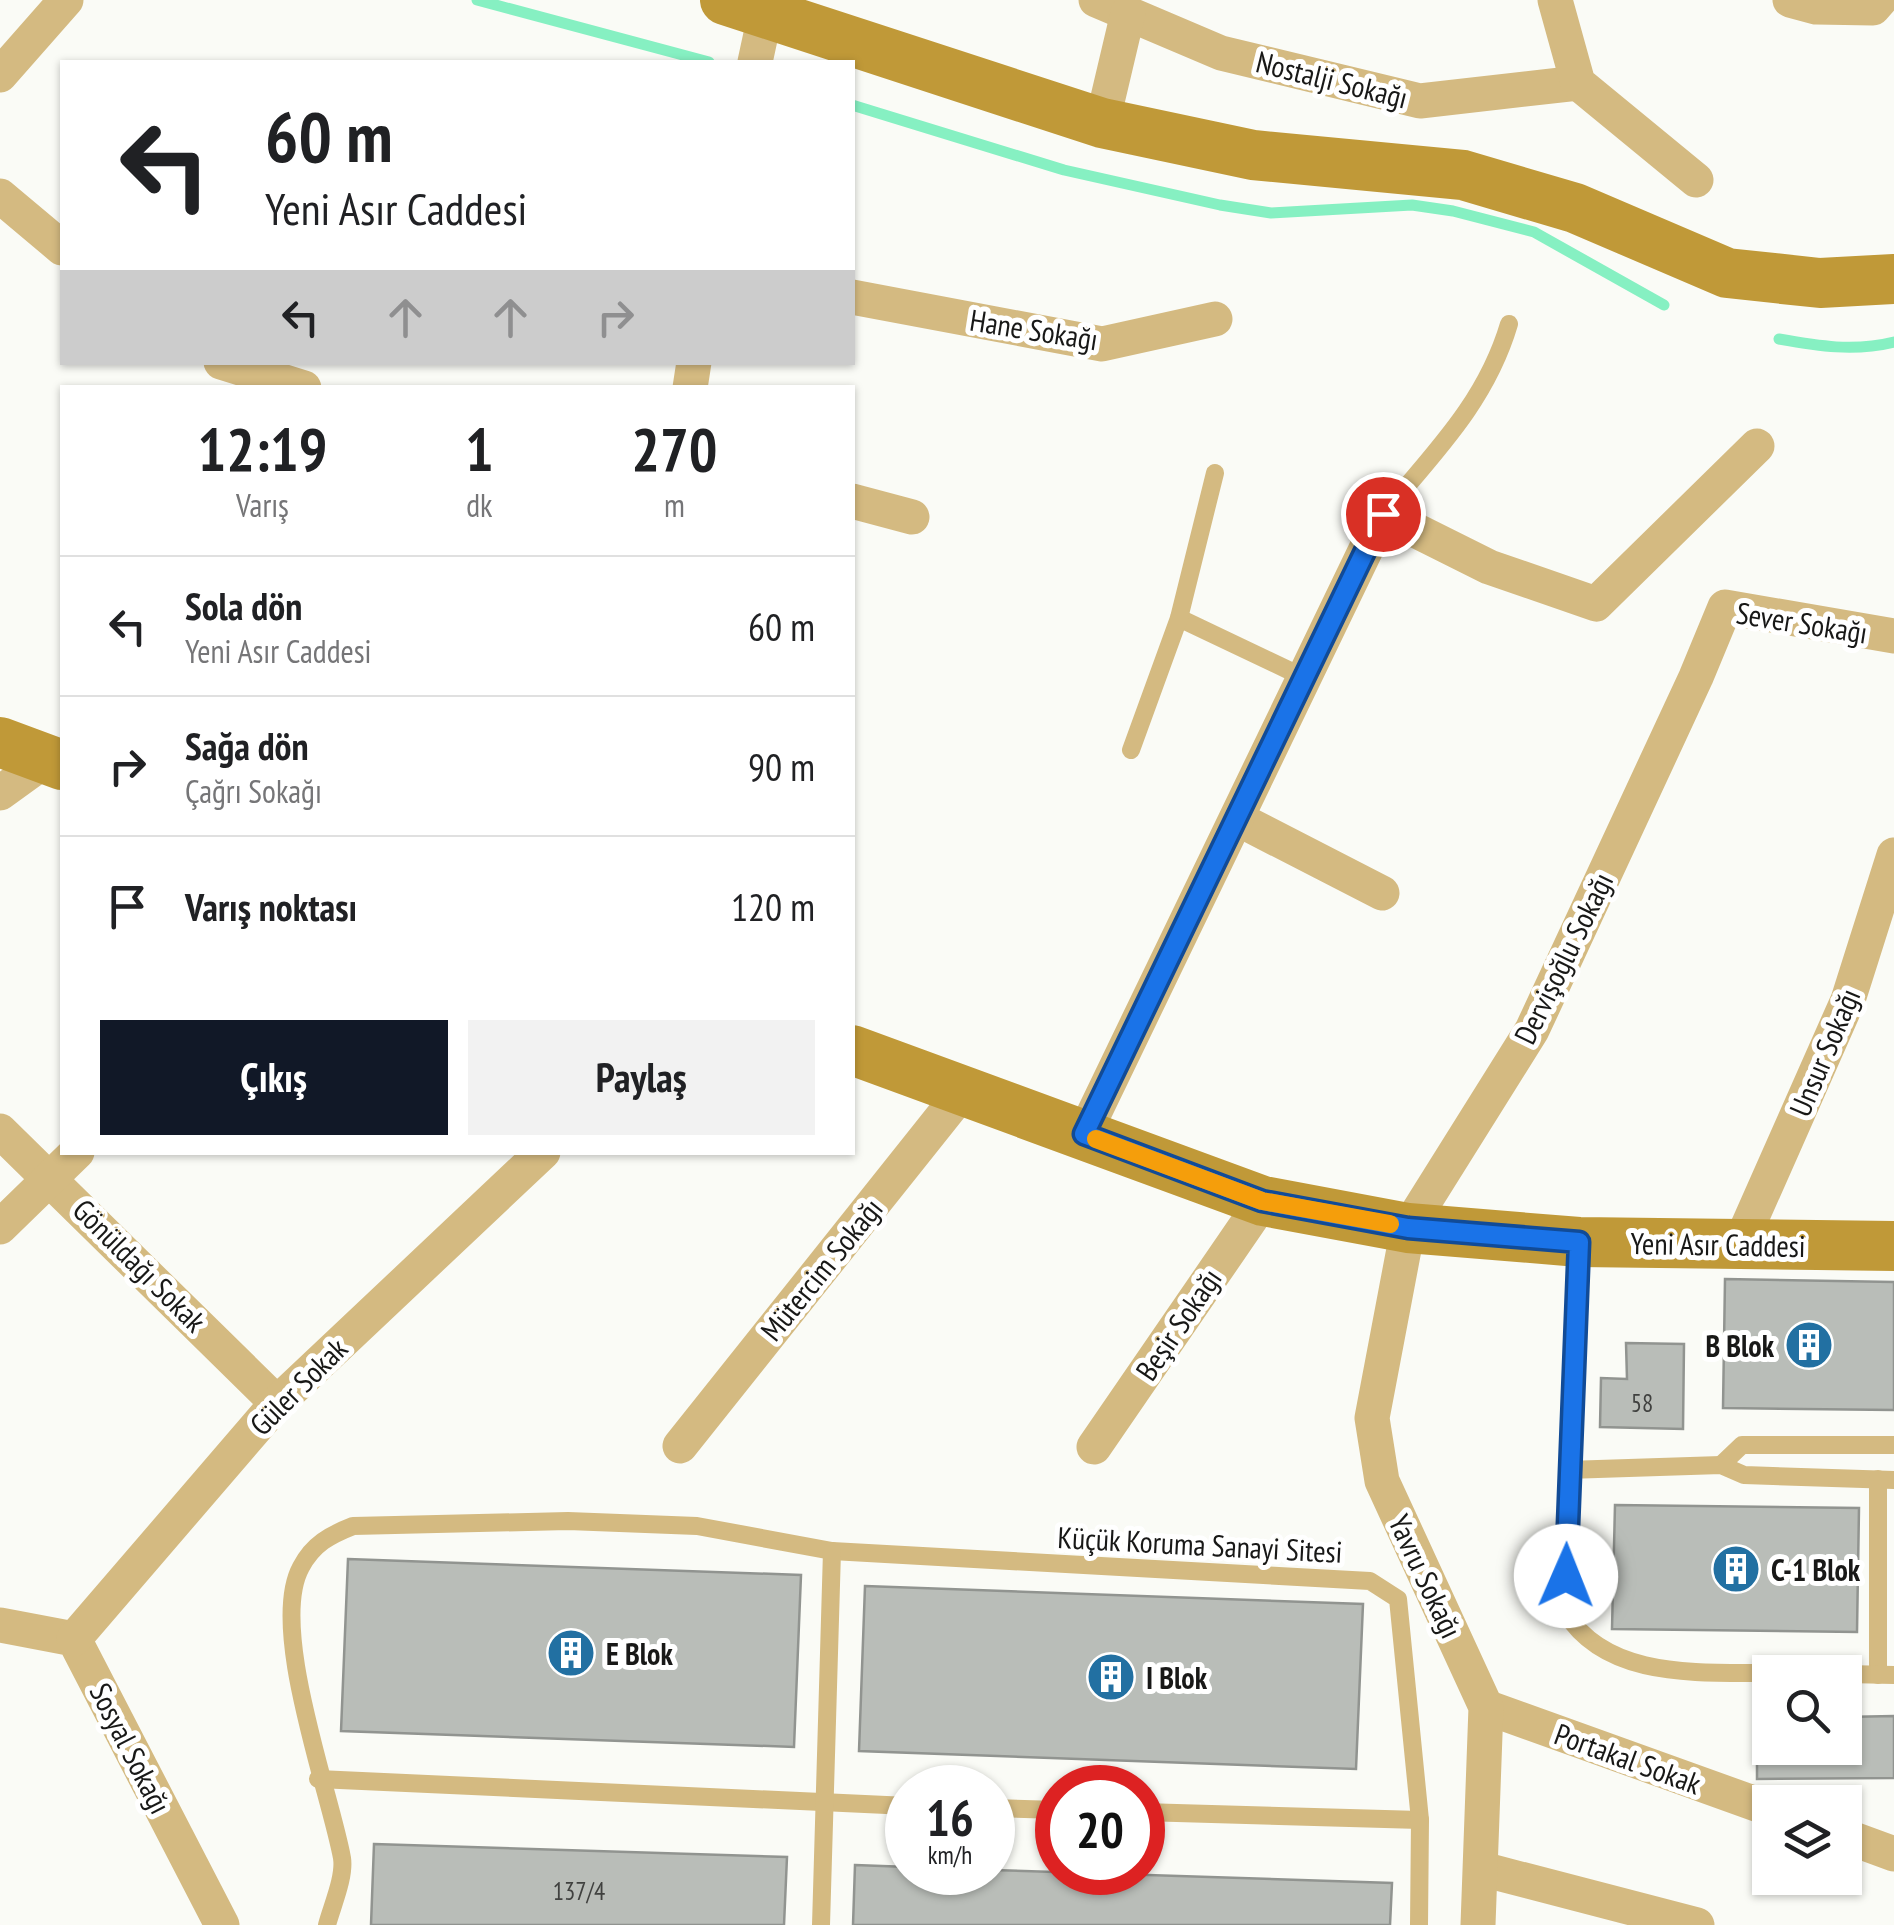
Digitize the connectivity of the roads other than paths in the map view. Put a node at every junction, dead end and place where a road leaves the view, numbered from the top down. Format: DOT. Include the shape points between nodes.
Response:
graph roads {
  1 [pos="66,0"];
  2 [pos="1555,0"];
  3 [pos="1790,0"];
  4 [pos="1880,0"];
  5 [pos="745,6"];
  6 [pos="1112,7"];
  7 [pos="755,60"];
  8 [pos="0,75"];
  9 [pos="1578,83"];
  10 [pos="1102,123"];
  11 [pos="1696,180"];
  12 [pos="0,196"];
  13 [pos="60,246"];
  14 [pos="1894,279"];
  15 [pos="855,298"];
  16 [pos="1215,319"];
  17 [pos="1509,324"];
  18 [pos="229,365"];
  19 [pos="286,385"];
  20 [pos="1757,446"];
  21 [pos="1215,472"];
  22 [pos="855,502"];
  23 [pos="1383,514"];
  24 [pos="912,518"];
  25 [pos="1179,618"];
  26 [pos="1894,636"];
  27 [pos="1696,677"];
  28 [pos="1306,678"];
  29 [pos="0,742"];
  30 [pos="1131,750"];
  31 [pos="55,762"];
  32 [pos="0,793"];
  33 [pos="1238,819"];
  34 [pos="1894,855"];
  35 [pos="1382,893"];
  36 [pos="855,1051"];
  37 [pos="963,1091"];
  38 [pos="0,1131"];
  39 [pos="1084,1134"];
  40 [pos="74,1155"];
  41 [pos="540,1155"];
  42 [pos="53,1178"];
  43 [pos="1262,1201"];
  44 [pos="0,1227"];
  45 [pos="1408,1228"];
  46 [pos="1579,1242"];
  47 [pos="1740,1244"];
  48 [pos="1894,1246"];
  49 [pos="277,1402"];
  50 [pos="1894,1445"];
  51 [pos="680,1446"];
  52 [pos="1094,1447"];
  53 [pos="1721,1465"];
  54 [pos="1567,1470"];
  55 [pos="1886,1480"];
  56 [pos="832,1551"];
  57 [pos="0,1625"];
  58 [pos="74,1640"];
  59 [pos="1752,1673"];
  60 [pos="1886,1675"];
  61 [pos="1486,1708"];
  62 [pos="318,1778"];
  63 [pos="828,1803"];
  64 [pos="1752,1803"];
  65 [pos="885,1805"];
  66 [pos="1165,1813"];
  67 [pos="1420,1820"];
  68 [pos="1862,1842"];
  69 [pos="1894,1854"];
  70 [pos="1482,1868"];
  71 [pos="222,1925"];
  72 [pos="326,1925"];
  73 [pos="821,1925"];
  74 [pos="1419,1925"];
  75 [pos="1478,1925"];
  76 [pos="1697,1925"];
  1 -- 8 [label="street"];
  2 -- 9 [label="street"];
  3 -- 4 [label="street" via="1873,8"];
  5 -- 7 [label="street"];
  5 -- 10 [label="street"];
  6 -- 9 [label="street, Nostalji Sokağı" via="1221,52 1420,101"];
  6 -- 10 [label="street"];
  9 -- 11 [label="street"];
  10 -- 14 [label="street" via="1253,155 1463,175 1574,208 1726,273 1820,283"];
  12 -- 13 [label="street"];
  15 -- 16 [label="street, Hane Sokağı" via="1102,344"];
  17 -- 23 [label="lane" via="1471,411"];
  18 -- 19 [label="street"];
  20 -- 23 [label="street" via="1596,604 1489,567"];
  21 -- 25 [label="lane"];
  22 -- 24 [label="street"];
  23 -- 28 [label="street"];
  25 -- 28 [label="lane"];
  25 -- 30 [label="lane"];
  26 -- 27 [label="street, Sever Sokağı" via="1725,606"];
  27 -- 45 [label="street, Dervişoğlu Sokağı" via="1532,1030"];
  28 -- 33 [label="street"];
  29 -- 31 [label="street"];
  31 -- 32 [label="street"];
  33 -- 35 [label="street"];
  33 -- 39 [label="street"];
  34 -- 47 [label="street, Unsur Sokağı" via="1848,1000"];
  36 -- 37 [label="street, Yeni Asır Caddesi"];
  37 -- 39 [label="street, Yeni Asır Caddesi"];
  37 -- 51 [label="street, Mütercim Sokağı"];
  38 -- 42 [label="street, Gönüldağı Sokak"];
  39 -- 43 [label="street, Yeni Asır Caddesi"];
  40 -- 42 [label="street"];
  41 -- 49 [label="street, Güler Sokak"];
  42 -- 44 [label="street"];
  42 -- 49 [label="street, Gönüldağı Sokak"];
  43 -- 45 [label="street, Yeni Asır Caddesi"];
  43 -- 52 [label="street, Beşir Sokağı"];
  45 -- 46 [label="street, Yeni Asır Caddesi"];
  45 -- 61 [label="street, Yavru Sokağı" via="1372,1418 1376,1450 1382,1481"];
  46 -- 47 [label="street, Yeni Asır Caddesi"];
  46 -- 54 [label="lane"];
  47 -- 48 [label="street, Yeni Asır Caddesi"];
  49 -- 58 [label="street, Güler Sokak"];
  50 -- 53 [label="lane" via="1742,1445"];
  53 -- 54 [label="lane"];
  53 -- 55 [label="lane" via="1744,1475"];
  54 -- 59 [label="lane" via="1565,1612 1577,1631 1594,1646 1643,1665"];
  55 -- 60 [label="lane"];
  56 -- 62 [label="lane, Küçük Koruma Sanayi Sitesi" via="698,1526 568,1522 353,1526 322,1538 299,1570 291,1634"];
  56 -- 63 [label="lane"];
  56 -- 67 [label="lane, Küçük Koruma Sanayi Sitesi" via="1370,1581 1398,1599"];
  57 -- 58 [label="street"];
  58 -- 71 [label="street, Sosyal Sokağı"];
  61 -- 64 [label="street, Portakal Sokak"];
  61 -- 70 [label="street, Yavru Sokağı"];
  62 -- 63 [label="lane"];
  62 -- 72 [label="lane, Küçük Koruma Sanayi Sitesi" via="343,1863"];
  63 -- 65 [label="lane"];
  63 -- 73 [label="lane"];
  66 -- 67 [label="lane"];
  67 -- 74 [label="lane, Küçük Koruma Sanayi Sitesi"];
  68 -- 69 [label="street"];
  70 -- 75 [label="street, Yavru Sokağı"];
  70 -- 76 [label="street"];
}
